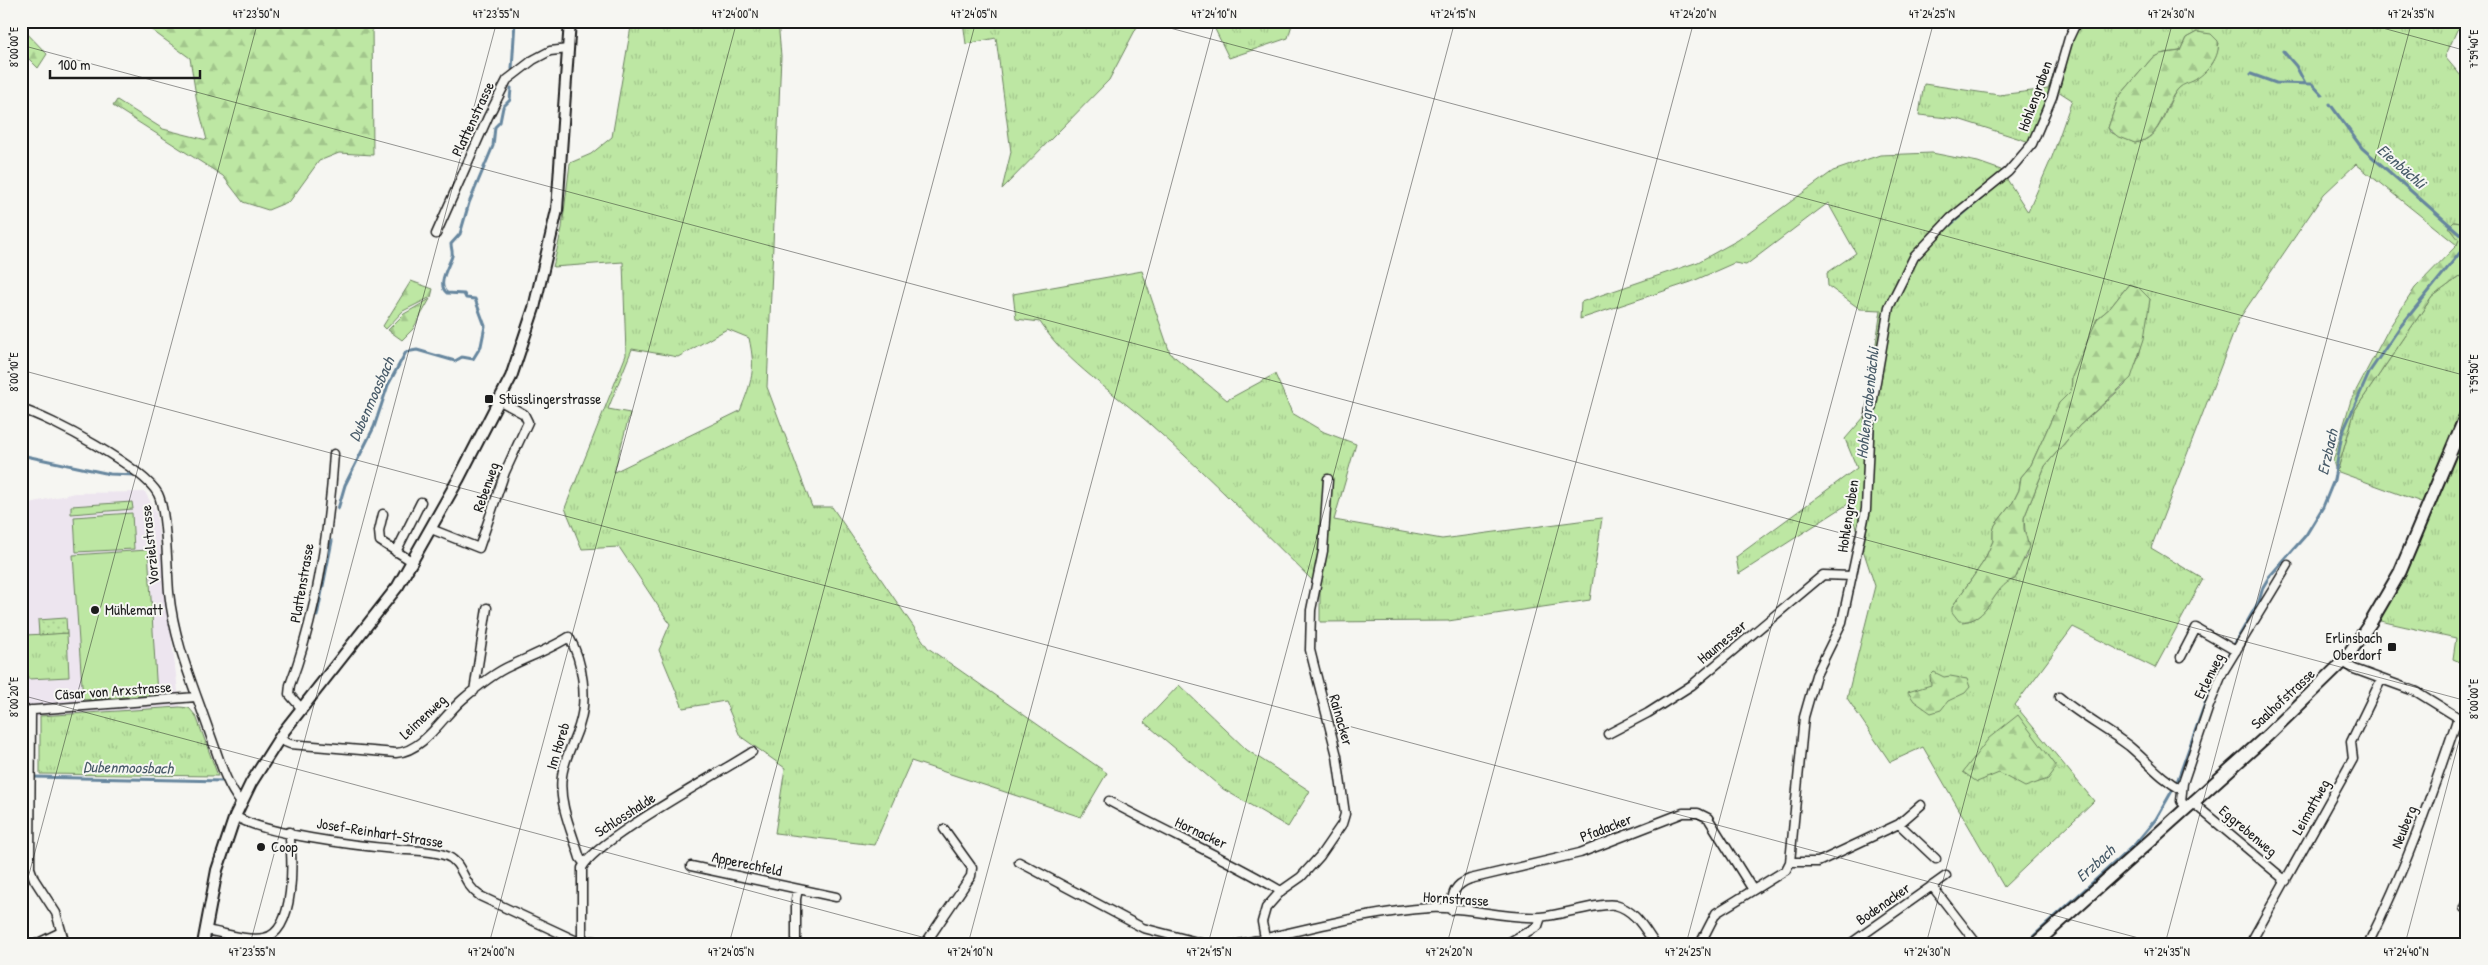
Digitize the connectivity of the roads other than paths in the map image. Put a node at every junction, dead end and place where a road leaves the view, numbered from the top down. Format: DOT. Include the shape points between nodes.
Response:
graph roads {
  1 [pos="570,21"];
  2 [pos="2077,21"];
  3 [pos="568,49"];
  4 [pos="436,234"];
  5 [pos="500,402"];
  6 [pos="21,409"];
  7 [pos="2467,413"];
  8 [pos="334,454"];
  9 [pos="1328,479"];
  10 [pos="421,502"];
  11 [pos="382,514"];
  12 [pos="431,530"];
  13 [pos="396,552"];
  14 [pos="413,562"];
  15 [pos="2288,565"];
  16 [pos="1852,576"];
  17 [pos="487,608"];
  18 [pos="569,637"];
  19 [pos="2236,651"];
  20 [pos="2181,657"];
  21 [pos="2343,662"];
  22 [pos="2381,680"];
  23 [pos="474,690"];
  24 [pos="196,697"];
  25 [pos="2059,697"];
  26 [pos="302,709"];
  27 [pos="21,710"];
  28 [pos="31,710"];
  29 [pos="2458,717"];
  30 [pos="2467,723"];
  31 [pos="1608,734"];
  32 [pos="278,739"];
  33 [pos="752,752"];
  34 [pos="2182,790"];
  35 [pos="1109,801"];
  36 [pos="241,803"];
  37 [pos="1921,805"];
  38 [pos="2189,805"];
  39 [pos="235,816"];
  40 [pos="1899,824"];
  41 [pos="944,829"];
  42 [pos="290,832"];
  43 [pos="1936,860"];
  44 [pos="1020,862"];
  45 [pos="1790,862"];
  46 [pos="584,863"];
  47 [pos="691,866"];
  48 [pos="1946,876"];
  49 [pos="2286,881"];
  50 [pos="1932,886"];
  51 [pos="798,889"];
  52 [pos="1753,890"];
  53 [pos="1281,892"];
  54 [pos="836,897"];
  55 [pos="1452,910"];
  56 [pos="1542,917"];
  57 [pos="206,930"];
  58 [pos="61,932"];
  59 [pos="1265,938"];
  60 [pos="583,943"];
  61 [pos="36,944"];
  62 [pos="65,944"];
  63 [pos="203,944"];
  64 [pos="619,944"];
  65 [pos="796,944"];
  66 [pos="925,944"];
  67 [pos="1205,944"];
  68 [pos="1239,944"];
  69 [pos="1506,944"];
  70 [pos="1655,944"];
  71 [pos="1700,944"];
  72 [pos="1850,944"];
  73 [pos="1977,944"];
  74 [pos="2035,944"];
  75 [pos="2250,944"];
  76 [pos="2368,944"];
  1 -- 3 [label="street"];
  2 -- 16 [label="street, Hohlengraben" via="2052,97 2032,144 2008,172 1951,218 1914,257 1889,307 1870,416 1866,509"];
  3 -- 4 [label="street, Plattenstrasse" via="541,56 507,80"];
  3 -- 5 [label="street" via="560,178 551,241 522,349"];
  5 -- 12 [label="street"];
  5 -- 12 [label="street, Rebenweg" via="524,414 528,422 505,472 479,548"];
  6 -- 24 [label="street, Vorzielstrasse" via="64,426 133,469 159,496 163,510 171,615"];
  7 -- 21 [label="main road, Saalhofstrasse" via="2400,572 2372,622"];
  8 -- 26 [label="street, Plattenstrasse" via="310,624 290,685 289,694"];
  9 -- 53 [label="street, Rainacker" via="1323,551 1311,610 1310,650 1337,756 1345,814 1342,824 1320,856 1301,877"];
  10 -- 13 [label="street"];
  11 -- 13 [label="street" via="378,531 380,541"];
  12 -- 14 [label="street"];
  13 -- 14 [label="street"];
  14 -- 26 [label="street" via="392,597"];
  15 -- 19 [label="street, Erlenweg"];
  16 -- 31 [label="street, Haumesser" via="1823,575 1692,685"];
  16 -- 45 [label="street, Hohlengraben" via="1842,622 1816,675 1804,717"];
  17 -- 23 [label="street"];
  18 -- 23 [label="street, Leimenweg" via="552,648 508,666"];
  18 -- 46 [label="street, Im Horeb" via="574,646 584,699 580,725 562,776 562,792 568,820"];
  19 -- 20 [label="street" via="2196,628"];
  19 -- 34 [label="street, Erlenweg" via="2209,706"];
  21 -- 22 [label="street"];
  21 -- 38 [label="main road, Saalhofstrasse" via="2267,736"];
  22 -- 29 [label="street" via="2417,692"];
  22 -- 49 [label="street, Leimattweg" via="2351,742 2353,759"];
  23 -- 32 [label="street, Leimenweg" via="418,744 403,753 290,744"];
  24 -- 28 [label="street, Cäsar von Arxstrasse"];
  24 -- 36 [label="street, Vorzielstrasse" via="225,777"];
  25 -- 34 [label="street" via="2126,744 2161,778"];
  26 -- 32 [label="street"];
  27 -- 28 [label="street, Cäsar von Arxstrasse"];
  28 -- 58 [label="street" via="30,868 56,913"];
  29 -- 30 [label="street"];
  29 -- 76 [label="street, Neuberg" via="2426,811 2388,905"];
  32 -- 36 [label="street"];
  33 -- 46 [label="street, Schlosshalde" via="606,842"];
  34 -- 38 [label="street" via="2181,801"];
  35 -- 53 [label="street, Hornacker" via="1234,864"];
  36 -- 39 [label="street"];
  37 -- 40 [label="street"];
  38 -- 49 [label="street, Eggrebenweg"];
  38 -- 74 [label="main road, Saalhofstrasse"];
  39 -- 42 [label="street, Josef-Reinhart-Strasse"];
  39 -- 57 [label="street" via="217,870"];
  40 -- 43 [label="street"];
  40 -- 45 [label="street" via="1818,862"];
  41 -- 66 [label="street" via="972,868 971,876"];
  42 -- 57 [label="street" via="291,884 281,927 262,938"];
  42 -- 60 [label="street, Josef-Reinhart-Strasse" via="374,847 443,854 458,863 468,886 480,896"];
  44 -- 67 [label="street" via="1143,928"];
  45 -- 52 [label="street" via="1786,870"];
  46 -- 60 [label="street"];
  47 -- 51 [label="street, Apperechfeld"];
  48 -- 50 [label="street, Bodenacker"];
  49 -- 75 [label="street, Leimattweg"];
  50 -- 72 [label="street, Bodenacker"];
  50 -- 73 [label="street, Bodenacker"];
  51 -- 54 [label="street, Apperechfeld"];
  51 -- 65 [label="street, Apperechfeld"];
  52 -- 55 [label="street, Pfadacker" via="1708,818 1698,813 1683,813 1580,853 1458,884 1453,893"];
  52 -- 71 [label="street" via="1716,913"];
  53 -- 59 [label="street, Rainacker" via="1266,908 1262,922"];
  55 -- 56 [label="street, Hornstrasse" via="1503,917"];
  55 -- 59 [label="street, Hornstrasse" via="1432,908 1385,914"];
  56 -- 69 [label="street" via="1538,926"];
  56 -- 70 [label="street, Hornstrasse" via="1613,905 1628,910 1636,917"];
  57 -- 63 [label="street"];
  58 -- 61 [label="street"];
  58 -- 62 [label="street"];
  59 -- 68 [label="street, Hornstrasse"];
  60 -- 64 [label="street"];
}
